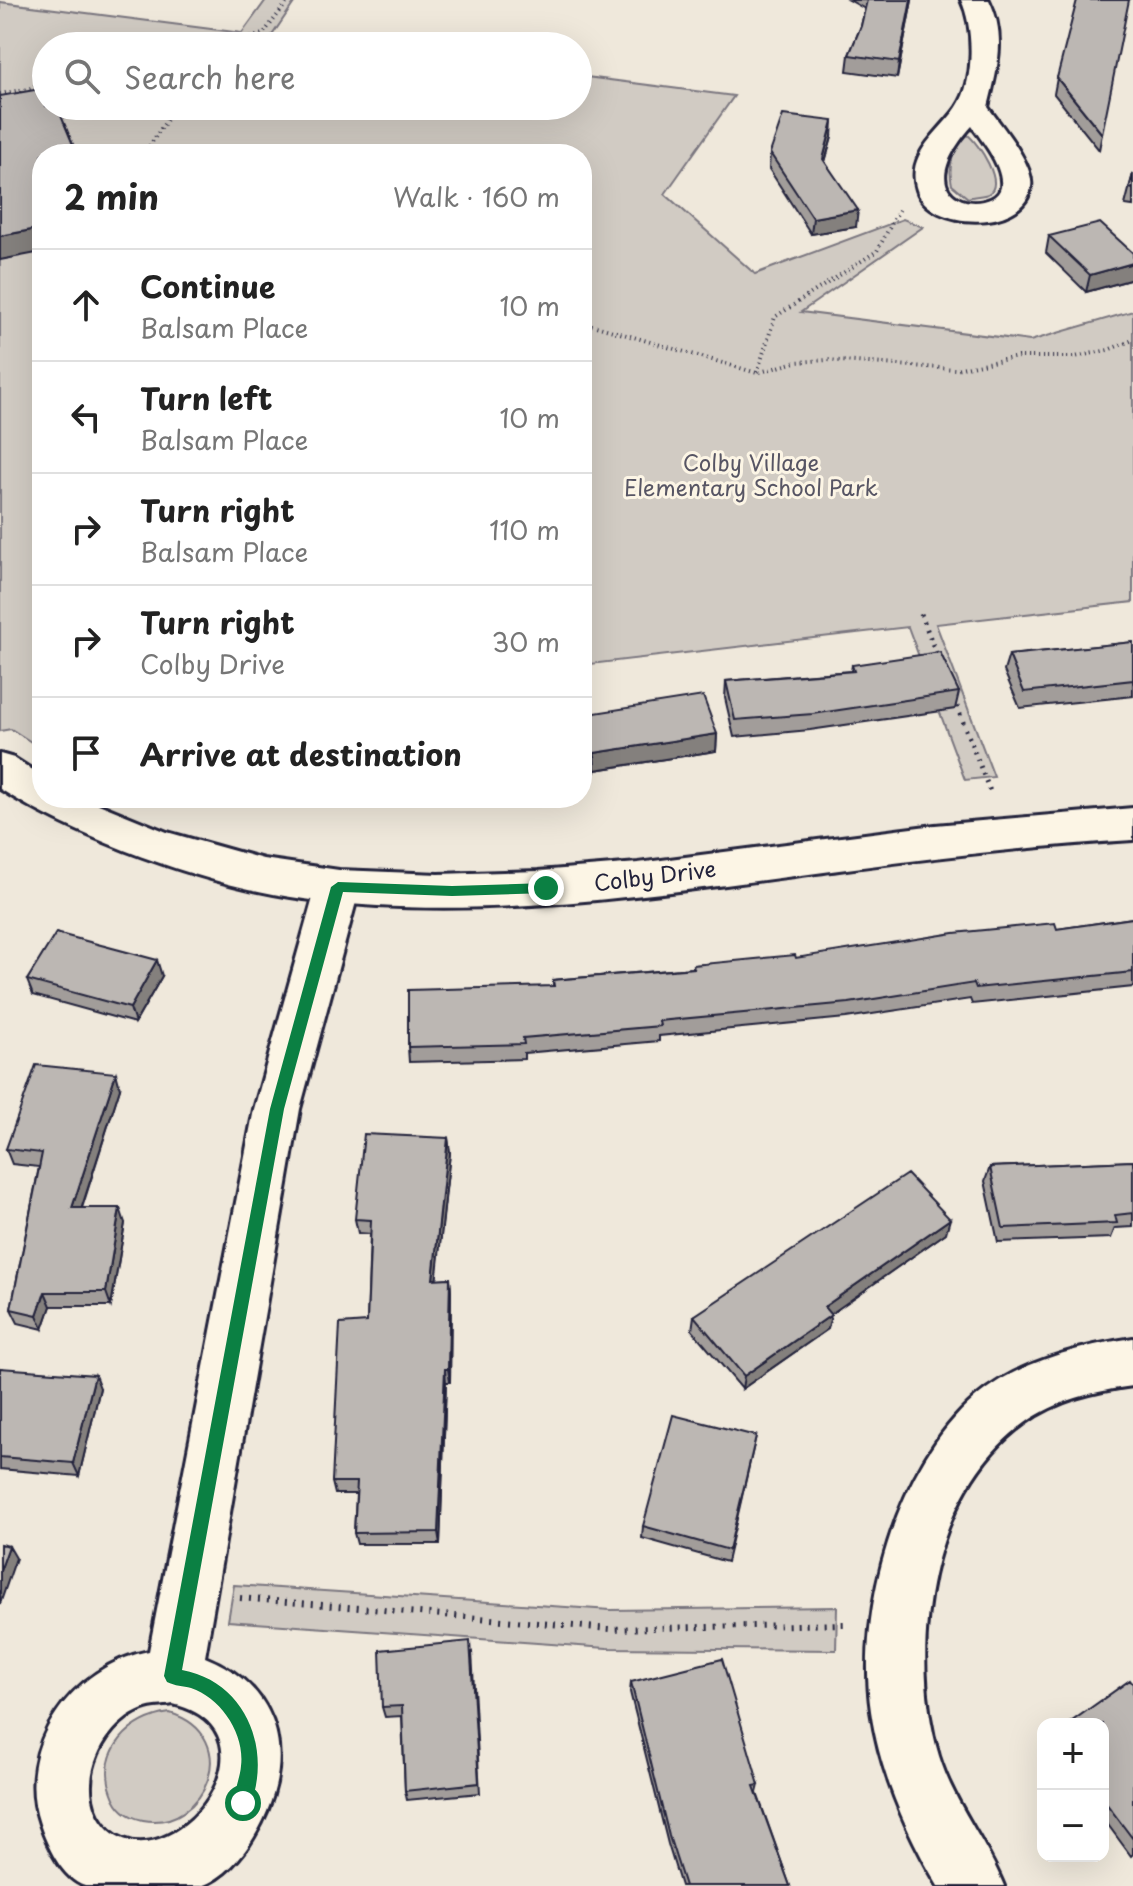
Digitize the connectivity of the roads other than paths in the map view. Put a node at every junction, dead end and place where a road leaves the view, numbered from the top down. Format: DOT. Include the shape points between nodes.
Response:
graph roads {
  1 [pos="975,0"];
  2 [pos="973,107"];
  3 [pos="0,769"];
  4 [pos="32,789"];
  5 [pos="66,808"];
  6 [pos="1133,824"];
  7 [pos="338,887"];
  8 [pos="1133,1362"];
  9 [pos="173,1676"];
  10 [pos="974,1886"];
  1 -- 2 [label="street" via="986,27 986,45"];
  3 -- 4 [label="street, Colby Drive"];
  5 -- 7 [label="street, Colby Drive" via="160,849"];
  6 -- 7 [label="street, Colby Drive" via="1006,832 546,888"];
  7 -- 9 [label="street" via="277,1109"];
  8 -- 10 [label="street" via="1041,1388 983,1426 957,1459 927,1515 906,1580 895,1652 907,1744 933,1818"];
}
